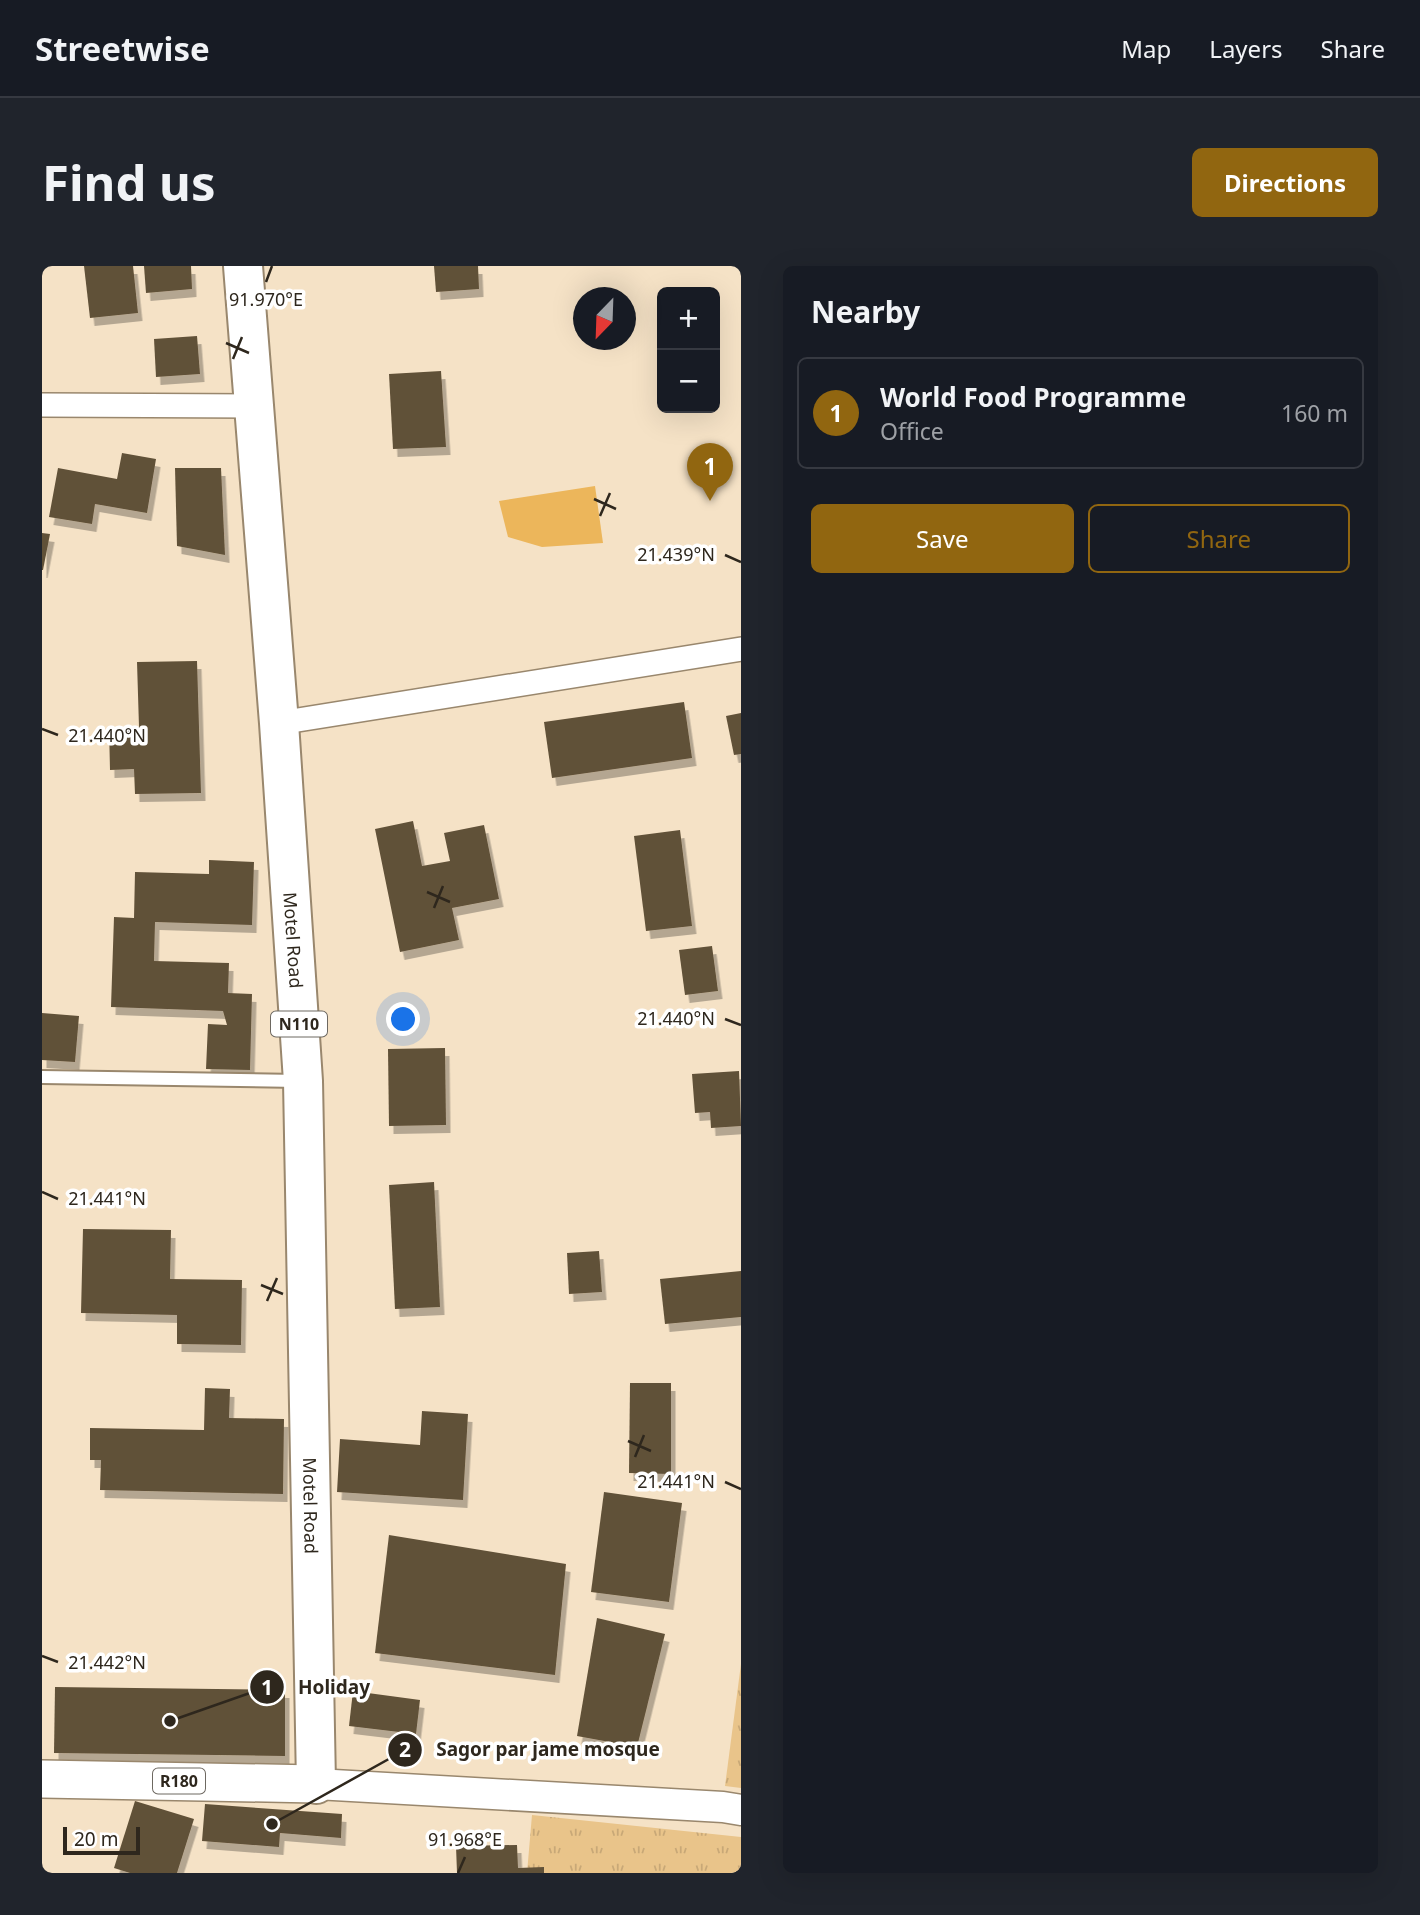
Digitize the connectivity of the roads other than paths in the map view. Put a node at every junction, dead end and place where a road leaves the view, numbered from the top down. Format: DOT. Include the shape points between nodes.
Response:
graph roads {
  1 [pos="243,266"];
  2 [pos="42,404"];
  3 [pos="255,406"];
  4 [pos="741,649"];
  5 [pos="279,723"];
  6 [pos="42,1077"];
  7 [pos="303,1081"];
  8 [pos="42,1779"];
  9 [pos="316,1784"];
  10 [pos="741,1810"];
  1 -- 3 [label="highway, Motel Road / N110"];
  2 -- 3 [label="street"];
  3 -- 5 [label="highway, Motel Road / N110"];
  4 -- 5 [label="street"];
  5 -- 7 [label="highway, Motel Road / N110"];
  6 -- 7 [label="lane"];
  7 -- 9 [label="highway, Motel Road / N110"];
  8 -- 9 [label="main road, R180"];
  9 -- 10 [label="street"];
}
